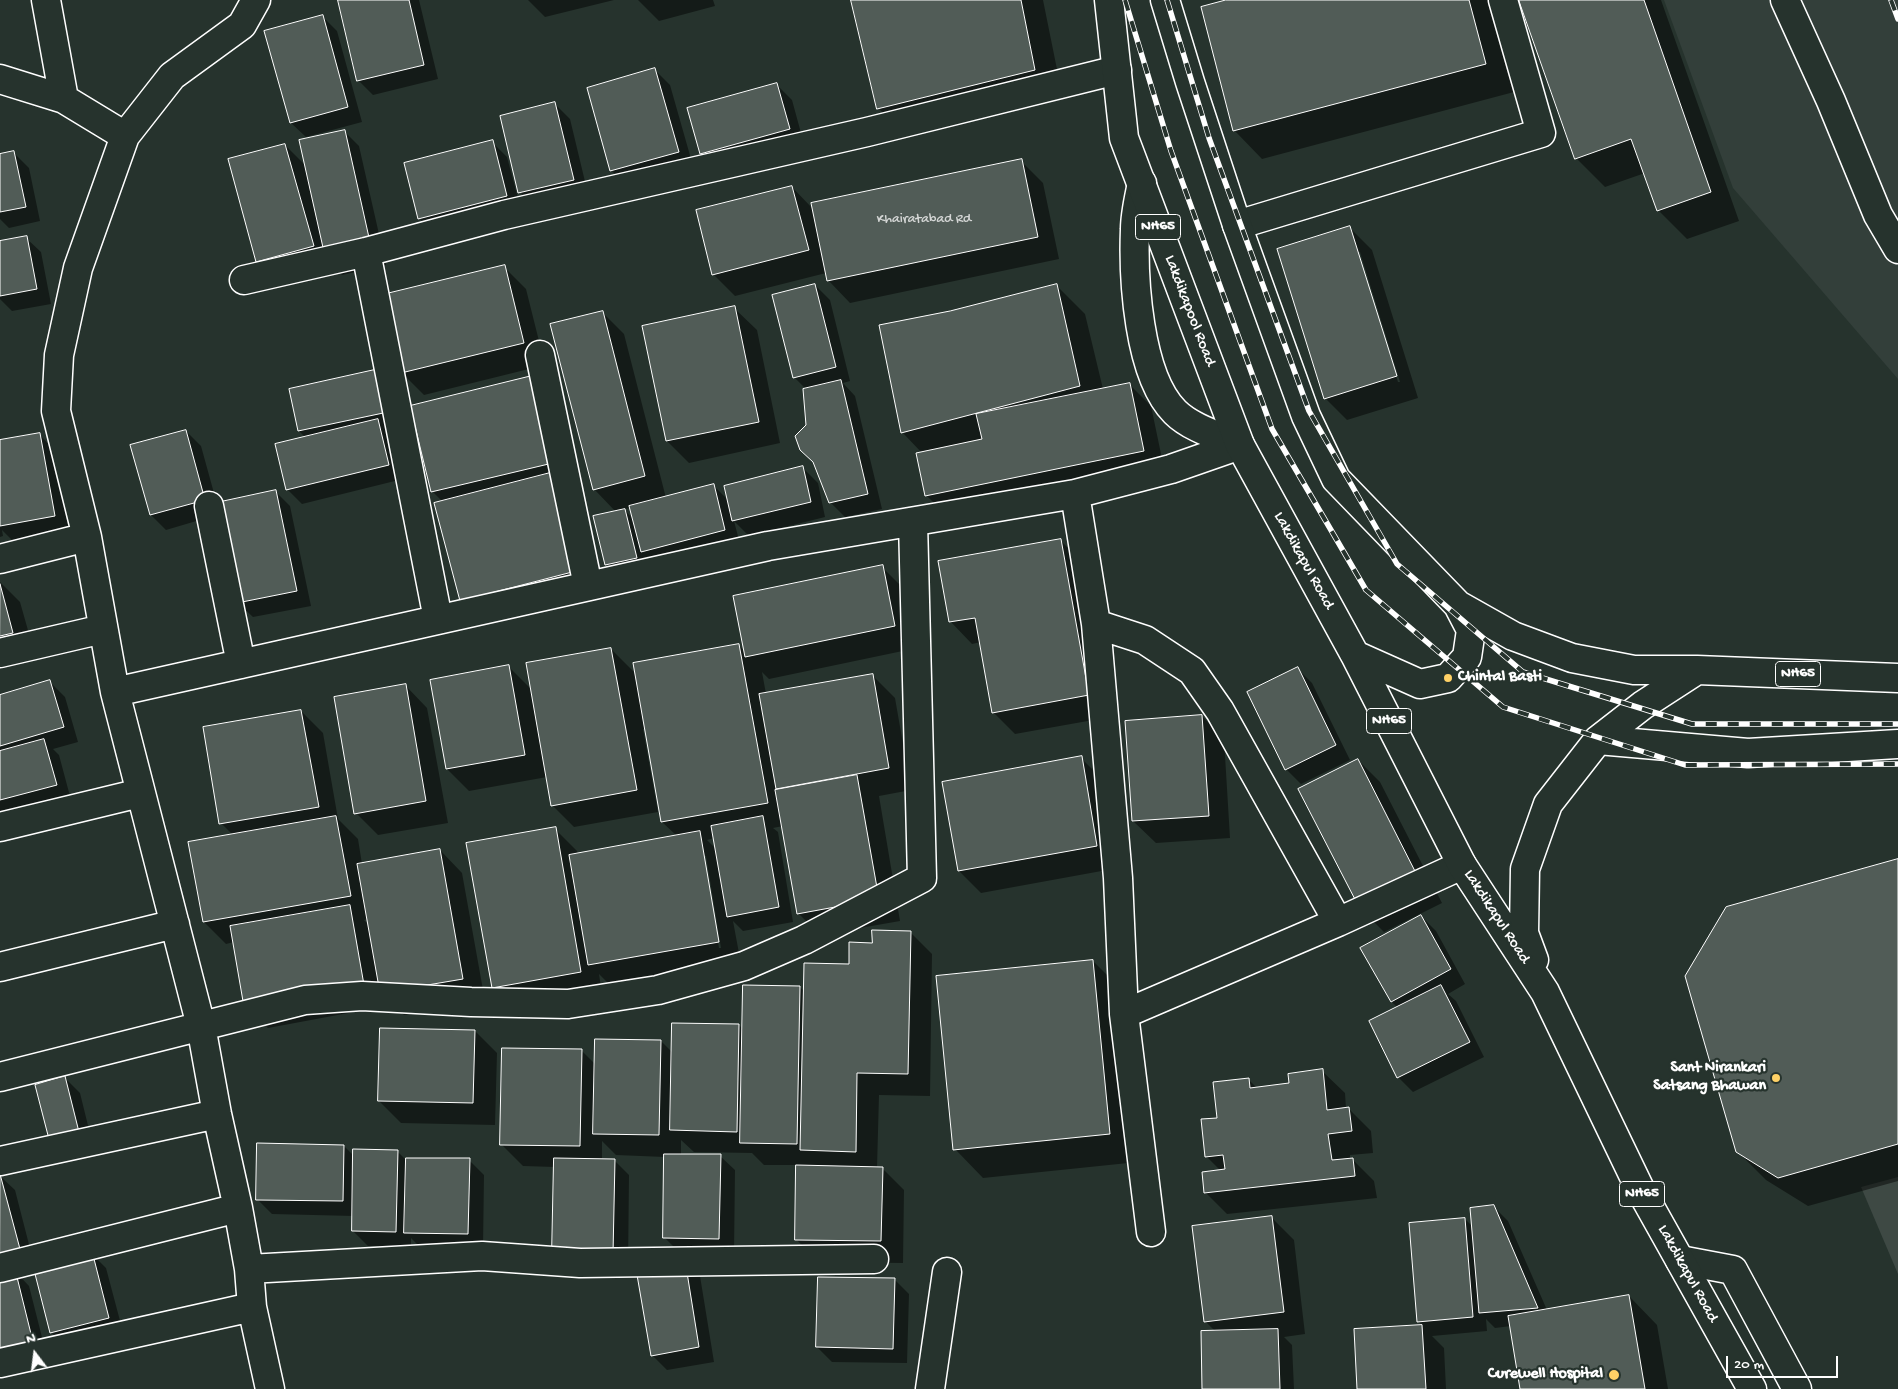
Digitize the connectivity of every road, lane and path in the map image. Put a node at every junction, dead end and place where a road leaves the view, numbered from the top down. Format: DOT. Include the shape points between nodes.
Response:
graph roads {
  1 [pos="46,0"];
  2 [pos="256,0"];
  3 [pos="1109,0"];
  4 [pos="1165,0"];
  5 [pos="1503,0"];
  6 [pos="1785,0"];
  7 [pos="1118,70"];
  8 [pos="0,80"];
  9 [pos="64,99"];
  10 [pos="125,136"];
  11 [pos="1142,183"];
  12 [pos="1238,225"];
  13 [pos="1898,249"];
  14 [pos="366,252"];
  15 [pos="244,280"];
  16 [pos="540,355"];
  17 [pos="1240,445"];
  18 [pos="1076,494"];
  19 [pos="209,506"];
  20 [pos="913,522"];
  21 [pos="87,537"];
  22 [pos="0,559"];
  23 [pos="588,586"];
  24 [pos="1458,605"];
  25 [pos="438,619"];
  26 [pos="1096,624"];
  27 [pos="104,629"];
  28 [pos="0,653"];
  29 [pos="1355,656"];
  30 [pos="241,664"];
  31 [pos="1697,670"];
  32 [pos="1898,678"];
  33 [pos="115,692"];
  34 [pos="1598,740"];
  35 [pos="1898,744"];
  36 [pos="140,793"];
  37 [pos="0,827"];
  38 [pos="1462,866"];
  39 [pos="1338,922"];
  40 [pos="175,924"];
  41 [pos="0,967"];
  42 [pos="1545,992"];
  43 [pos="1124,1014"];
  44 [pos="201,1026"];
  45 [pos="0,1077"];
  46 [pos="218,1114"];
  47 [pos="0,1161"];
  48 [pos="238,1208"];
  49 [pos="1151,1232"];
  50 [pos="874,1259"];
  51 [pos="1680,1260"];
  52 [pos="0,1268"];
  53 [pos="248,1269"];
  54 [pos="947,1272"];
  55 [pos="252,1307"];
  56 [pos="0,1363"];
  57 [pos="269,1389"];
  58 [pos="930,1389"];
  59 [pos="1752,1389"];
  60 [pos="1797,1389"];
  1 -- 9 [label="main road"];
  2 -- 10 [label="main road" via="242,25 172,76"];
  3 -- 7 [label="main road, Lakdikapool Road / NH65"];
  4 -- 12 [label="main road, NH65"];
  5 -- 12 [label="main road" via="1541,133"];
  6 -- 13 [label="main road" via="1878,215"];
  7 -- 11 [label="main road, Lakdikapool Road / NH65" via="1124,138"];
  7 -- 14 [label="main road" via="867,132 504,215"];
  8 -- 9 [label="main road"];
  9 -- 10 [label="main road"];
  10 -- 21 [label="main road" via="78,268 59,355 56,411"];
  11 -- 17 [label="main road, Lakdikapool Road / NH65"];
  11 -- 17 [label="main road" via="1135,227 1135,294 1153,373 1164,399 1176,413 1195,426"];
  12 -- 24 [label="main road, NH65" via="1306,416 1336,479"];
  14 -- 15 [label="main road"];
  14 -- 25 [label="main road"];
  16 -- 23 [label="main road"];
  17 -- 18 [label="main road" via="1171,469"];
  17 -- 29 [label="main road, Lakdikapul Road / NH65"];
  18 -- 20 [label="main road"];
  18 -- 26 [label="main road"];
  19 -- 30 [label="main road"];
  20 -- 23 [label="main road" via="768,546"];
  20 -- 44 [label="main road" via="922,878 804,940 752,962 658,990 568,1004 362,996 305,1000"];
  21 -- 22 [label="main road"];
  21 -- 27 [label="main road"];
  23 -- 25 [label="main road"];
  24 -- 29 [label="main road, NH65" via="1471,630 1467,657 1448,678 1420,684"];
  24 -- 31 [label="main road, NH65" via="1513,636 1572,658 1634,670"];
  25 -- 30 [label="main road"];
  26 -- 39 [label="main road" via="1145,640 1192,672 1220,711"];
  26 -- 43 [label="main road" via="1118,878"];
  27 -- 28 [label="main road"];
  27 -- 33 [label="main road"];
  29 -- 38 [label="main road, Lakdikapul Road / NH65"];
  30 -- 33 [label="main road"];
  31 -- 32 [label="main road, NH65"];
  31 -- 34 [label="main road, NH65" via="1643,705"];
  33 -- 36 [label="main road"];
  34 -- 35 [label="main road" via="1748,753"];
  34 -- 42 [label="main road, NH65" via="1548,804 1525,868 1524,933"];
  36 -- 37 [label="main road"];
  36 -- 40 [label="main road"];
  38 -- 39 [label="main road"];
  38 -- 42 [label="main road, Lakdikapul Road / NH65"];
  39 -- 43 [label="main road"];
  40 -- 41 [label="main road"];
  40 -- 44 [label="main road"];
  42 -- 51 [label="main road, Lakdikapul Road / NH65" via="1640,1189"];
  43 -- 49 [label="main road"];
  44 -- 45 [label="main road"];
  44 -- 46 [label="main road"];
  46 -- 47 [label="main road"];
  46 -- 48 [label="main road"];
  48 -- 52 [label="main road"];
  48 -- 53 [label="main road"];
  50 -- 53 [label="main road" via="580,1263 482,1256"];
  51 -- 59 [label="main road, Lakdikapul Road / NH65"];
  51 -- 60 [label="main road" via="1733,1270"];
  53 -- 55 [label="main road"];
  54 -- 58 [label="main road"];
  55 -- 56 [label="main road"];
  55 -- 57 [label="main road"];
}
